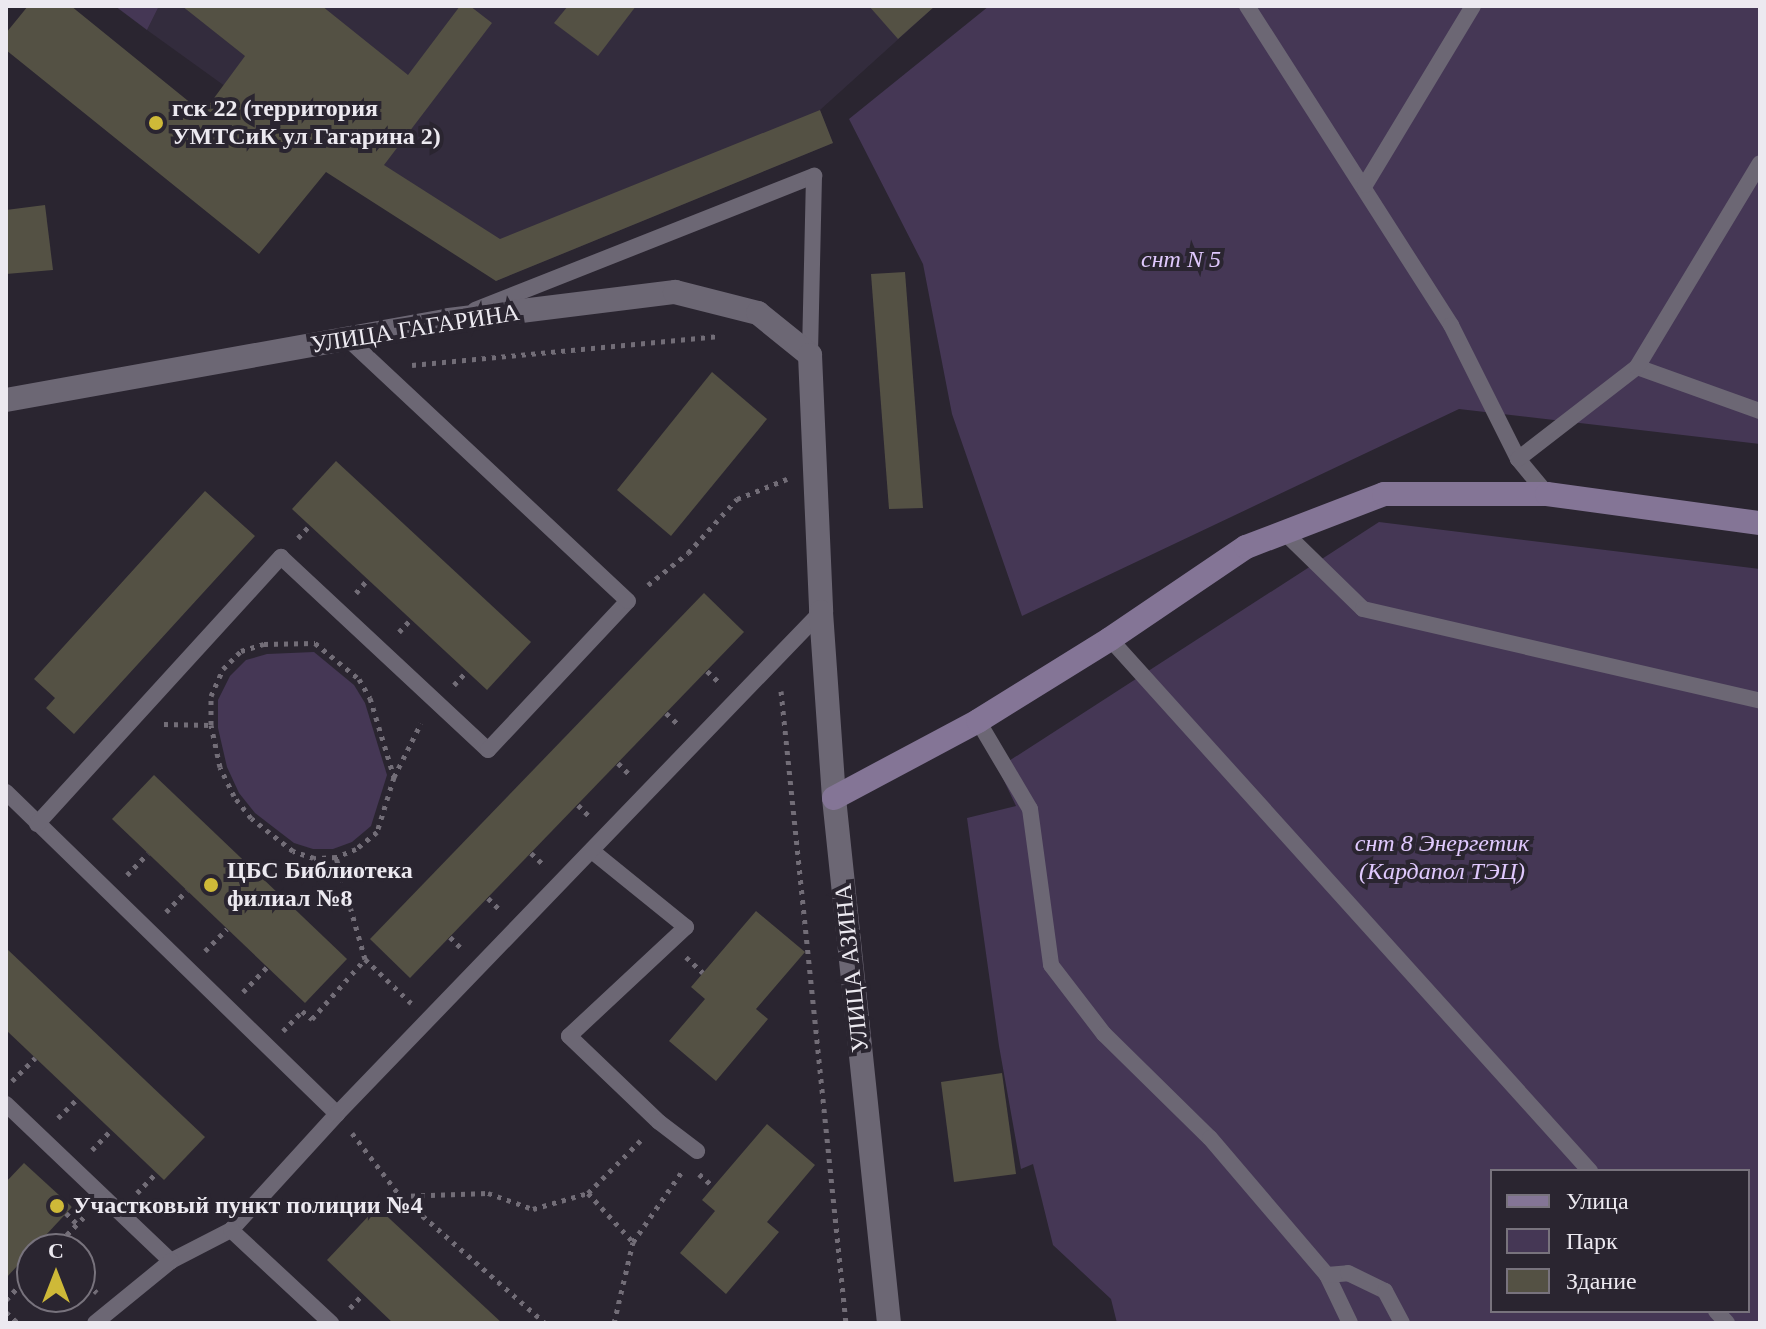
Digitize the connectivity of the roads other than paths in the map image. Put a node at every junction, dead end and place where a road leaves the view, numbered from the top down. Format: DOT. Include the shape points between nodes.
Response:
graph roads {
  1 [pos="1247,6"];
  2 [pos="1473,6"];
  3 [pos="1760,163"];
  4 [pos="1365,185"];
  5 [pos="449,320"];
  6 [pos="348,339"];
  7 [pos="810,355"];
  8 [pos="1637,367"];
  9 [pos="6,400"];
  10 [pos="1760,411"];
  11 [pos="1518,459"];
  12 [pos="1547,494"];
  13 [pos="1760,523"];
  14 [pos="1284,532"];
  15 [pos="821,612"];
  16 [pos="1110,639"];
  17 [pos="1760,701"];
  18 [pos="978,721"];
  19 [pos="6,792"];
  20 [pos="834,798"];
  21 [pos="37,824"];
  22 [pos="592,851"];
  23 [pos="6,1104"];
  24 [pos="337,1114"];
  25 [pos="697,1151"];
  26 [pos="1588,1169"];
  27 [pos="231,1230"];
  28 [pos="171,1261"];
  29 [pos="1327,1275"];
  30 [pos="95,1323"];
  31 [pos="331,1323"];
  32 [pos="889,1323"];
  33 [pos="1350,1323"];
  34 [pos="1402,1323"];
  1 -- 4 [label="lane"];
  2 -- 4 [label="lane"];
  3 -- 8 [label="lane"];
  4 -- 11 [label="lane" via="1451,325"];
  5 -- 6 [label="street, УЛИЦА ГАГАРИНА"];
  5 -- 7 [label="street, УЛИЦА ГАГАРИНА" via="675,292 758,313"];
  5 -- 7 [label="lane" via="814,176"];
  6 -- 9 [label="street, УЛИЦА ГАГАРИНА"];
  6 -- 21 [label="lane" via="628,601 488,750 281,557"];
  7 -- 15 [label="street, УЛИЦА АЗИНА"];
  8 -- 10 [label="lane"];
  8 -- 11 [label="lane"];
  11 -- 12 [label="lane"];
  12 -- 13 [label="street"];
  12 -- 14 [label="street" via="1384,494"];
  14 -- 16 [label="street" via="1246,547"];
  14 -- 17 [label="lane" via="1363,609"];
  15 -- 20 [label="street, УЛИЦА АЗИНА"];
  15 -- 22 [label="lane"];
  16 -- 18 [label="street"];
  16 -- 26 [label="lane"];
  18 -- 20 [label="street"];
  18 -- 29 [label="lane" via="1030,809 1051,965 1104,1034 1210,1138"];
  19 -- 21 [label="lane"];
  20 -- 32 [label="street, УЛИЦА АЗИНА"];
  21 -- 24 [label="lane"];
  22 -- 24 [label="lane"];
  22 -- 25 [label="lane" via="686,927 569,1036"];
  23 -- 28 [label="lane"];
  24 -- 27 [label="lane"];
  27 -- 28 [label="lane"];
  27 -- 31 [label="lane"];
  28 -- 30 [label="lane"];
  29 -- 33 [label="lane"];
  29 -- 34 [label="lane" via="1348,1273 1385,1291"];
}
